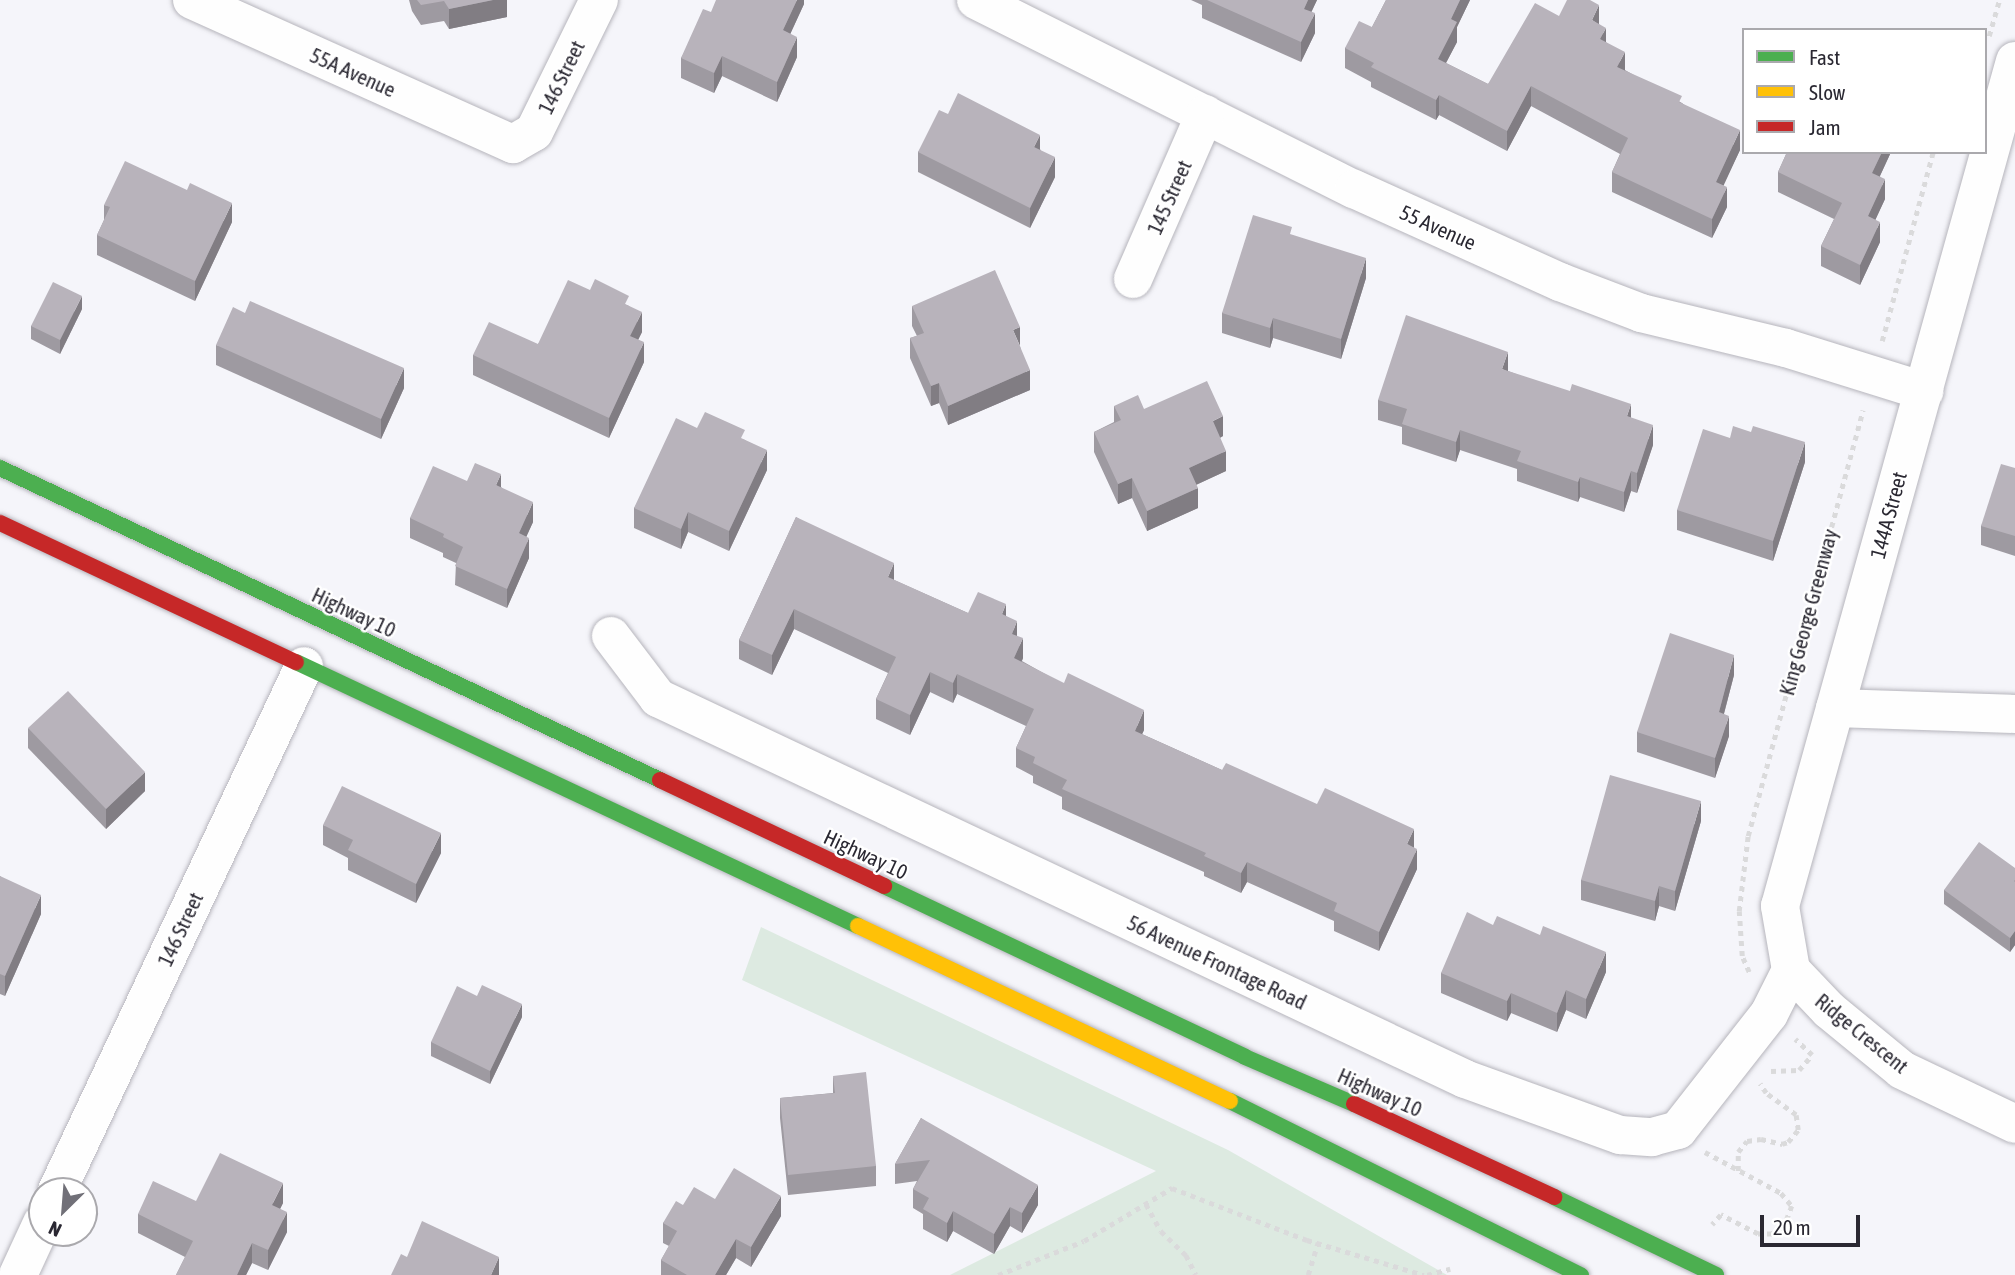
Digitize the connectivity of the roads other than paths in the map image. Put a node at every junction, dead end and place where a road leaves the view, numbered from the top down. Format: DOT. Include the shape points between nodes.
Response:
graph roads {
  1 [pos="192,0"];
  2 [pos="599,0"];
  3 [pos="976,0"];
  4 [pos="2002,51"];
  5 [pos="1206,114"];
  6 [pos="1987,116"];
  7 [pos="513,144"];
  8 [pos="1978,154"];
  9 [pos="1133,279"];
  10 [pos="1924,391"];
  11 [pos="0,468"];
  12 [pos="0,523"];
  13 [pos="611,636"];
  14 [pos="304,666"];
  15 [pos="1835,708"];
  16 [pos="2015,714"];
  17 [pos="1791,970"];
  18 [pos="2015,1124"];
  19 [pos="64,1177"];
  20 [pos="31,1247"];
  21 [pos="18,1275"];
  22 [pos="1581,1275"];
  23 [pos="1716,1275"];
  1 -- 7 [label="street, 55A Avenue"];
  2 -- 7 [label="street, 146 Street" via="534,132"];
  3 -- 5 [label="street, 55 Avenue"];
  4 -- 6 [label="street, 144A Street"];
  5 -- 9 [label="street, 145 Street"];
  5 -- 10 [label="street, 55 Avenue" via="1354,189 1560,282 1641,313 1786,348"];
  8 -- 10 [label="street, 144A Street"];
  10 -- 15 [label="street, 144A Street"];
  11 -- 23 [label="highway, Highway 10"];
  12 -- 14 [label="highway"];
  13 -- 17 [label="street, 56 Avenue Frontage Road" via="658,698 1465,1079 1620,1135 1652,1137 1678,1130 1769,1014"];
  14 -- 19 [label="street, 146 Street"];
  14 -- 22 [label="highway" via="1227,1099"];
  15 -- 16 [label="street"];
  15 -- 17 [label="street, 144A Street" via="1780,906"];
  17 -- 18 [label="street, Ridge Crescent" via="1829,1010 1902,1070"];
  20 -- 21 [label="street"];
}
